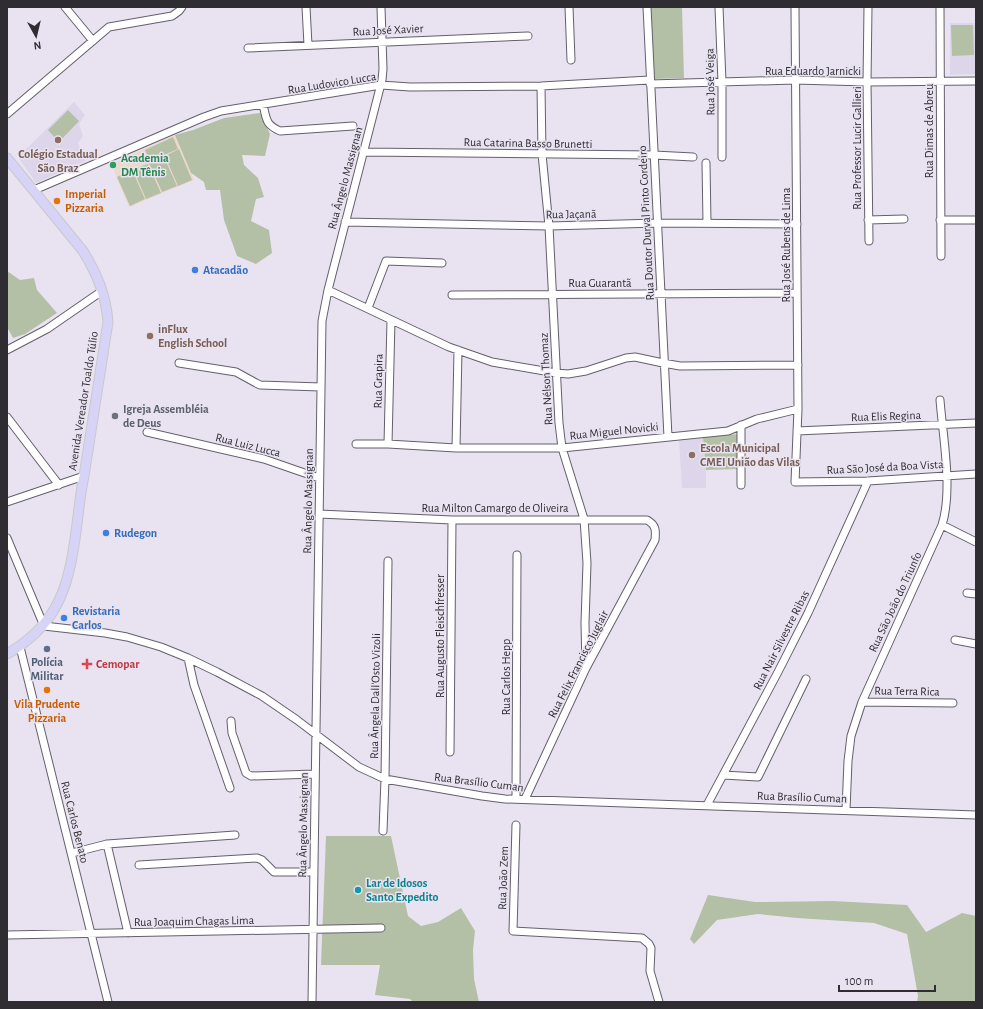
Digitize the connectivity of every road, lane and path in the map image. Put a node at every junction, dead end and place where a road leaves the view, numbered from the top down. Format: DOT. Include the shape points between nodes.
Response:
graph roads {
  1 [pos="65,7"];
  2 [pos="182,7"];
  3 [pos="306,7"];
  4 [pos="381,7"];
  5 [pos="569,7"];
  6 [pos="647,7"];
  7 [pos="719,7"];
  8 [pos="795,7"];
  9 [pos="868,7"];
  10 [pos="940,7"];
  11 [pos="528,36"];
  12 [pos="93,41"];
  13 [pos="382,41"];
  14 [pos="308,45"];
  15 [pos="248,48"];
  16 [pos="572,60"];
  17 [pos="795,80"];
  18 [pos="940,81"];
  19 [pos="976,81"];
  20 [pos="650,82"];
  21 [pos="722,82"];
  22 [pos="867,82"];
  23 [pos="381,86"];
  24 [pos="541,86"];
  25 [pos="263,105"];
  26 [pos="7,114"];
  27 [pos="353,126"];
  28 [pos="363,152"];
  29 [pos="542,154"];
  30 [pos="654,155"];
  31 [pos="693,157"];
  32 [pos="722,157"];
  33 [pos="7,158"];
  34 [pos="706,163"];
  35 [pos="34,190"];
  36 [pos="904,219"];
  37 [pos="868,220"];
  38 [pos="940,220"];
  39 [pos="976,220"];
  40 [pos="345,222"];
  41 [pos="658,223"];
  42 [pos="707,223"];
  43 [pos="797,224"];
  44 [pos="548,226"];
  45 [pos="868,240"];
  46 [pos="941,256"];
  47 [pos="442,263"];
  48 [pos="328,290"];
  49 [pos="102,291"];
  50 [pos="797,293"];
  51 [pos="552,294"];
  52 [pos="660,294"];
  53 [pos="452,295"];
  54 [pos="368,308"];
  55 [pos="391,320"];
  56 [pos="7,350"];
  57 [pos="458,350"];
  58 [pos="179,363"];
  59 [pos="663,364"];
  60 [pos="798,365"];
  61 [pos="556,373"];
  62 [pos="321,387"];
  63 [pos="940,400"];
  64 [pos="798,409"];
  65 [pos="7,417"];
  66 [pos="976,423"];
  67 [pos="942,425"];
  68 [pos="741,426"];
  69 [pos="797,431"];
  70 [pos="147,432"];
  71 [pos="668,437"];
  72 [pos="356,444"];
  73 [pos="388,444"];
  74 [pos="456,448"];
  75 [pos="562,448"];
  76 [pos="976,474"];
  77 [pos="946,475"];
  78 [pos="84,476"];
  79 [pos="319,478"];
  80 [pos="868,480"];
  81 [pos="795,482"];
  82 [pos="59,484"];
  83 [pos="741,485"];
  84 [pos="7,502"];
  85 [pos="319,514"];
  86 [pos="452,520"];
  87 [pos="584,520"];
  88 [pos="942,525"];
  89 [pos="7,538"];
  90 [pos="655,540"];
  91 [pos="976,542"];
  92 [pos="517,555"];
  93 [pos="388,561"];
  94 [pos="967,592"];
  95 [pos="976,594"];
  96 [pos="44,626"];
  97 [pos="955,640"];
  98 [pos="976,644"];
  99 [pos="20,647"];
  100 [pos="7,654"];
  101 [pos="188,658"];
  102 [pos="586,668"];
  103 [pos="806,679"];
  104 [pos="862,702"];
  105 [pos="952,703"];
  106 [pos="231,721"];
  107 [pos="315,734"];
  108 [pos="450,752"];
  109 [pos="315,774"];
  110 [pos="723,775"];
  111 [pos="385,779"];
  112 [pos="230,788"];
  113 [pos="516,799"];
  114 [pos="525,799"];
  115 [pos="707,805"];
  116 [pos="846,810"];
  117 [pos="976,814"];
  118 [pos="516,825"];
  119 [pos="383,831"];
  120 [pos="235,835"];
  121 [pos="107,844"];
  122 [pos="72,853"];
  123 [pos="139,865"];
  124 [pos="314,872"];
  125 [pos="381,928"];
  126 [pos="313,930"];
  127 [pos="128,933"];
  128 [pos="91,934"];
  129 [pos="7,935"];
  130 [pos="108,1002"];
  131 [pos="312,1002"];
  132 [pos="659,1002"];
  1 -- 12 [label="street"];
  2 -- 12 [label="street" via="172,16 109,27"];
  3 -- 14 [label="street"];
  4 -- 13 [label="street, Rua Ângelo Massignan"];
  5 -- 16 [label="street"];
  6 -- 20 [label="street, Rua Doutor Durval Pinto Cordeiro"];
  7 -- 21 [label="street, Rua José Veiga"];
  8 -- 17 [label="street, Rua José Rubens de Lima"];
  9 -- 22 [label="street, Rua Professor Lucir Gallieri"];
  10 -- 18 [label="street, Rua Dimas de Abreu"];
  11 -- 13 [label="street, Rua José Xavier"];
  12 -- 26 [label="street"];
  13 -- 14 [label="street, Rua José Xavier"];
  13 -- 23 [label="street, Rua Ângelo Massignan"];
  14 -- 15 [label="street, Rua José Xavier"];
  17 -- 21 [label="street, Rua Eduardo Jarnicki"];
  17 -- 22 [label="street, Rua Eduardo Jarnicki"];
  17 -- 43 [label="street, Rua José Rubens de Lima"];
  18 -- 19 [label="street, Rua Eduardo Jarnicki"];
  18 -- 22 [label="street, Rua Eduardo Jarnicki"];
  18 -- 38 [label="street, Rua Dimas de Abreu"];
  20 -- 21 [label="street, Rua Eduardo Jarnicki"];
  20 -- 24 [label="street, Rua Ludovico Lucca"];
  20 -- 30 [label="street, Rua Doutor Durval Pinto Cordeiro"];
  21 -- 32 [label="street, Rua José Veiga"];
  22 -- 37 [label="street, Rua Professor Lucir Gallieri"];
  23 -- 24 [label="street, Rua Ludovico Lucca"];
  23 -- 25 [label="street, Rua Ludovico Lucca"];
  23 -- 28 [label="street, Rua Ângelo Massignan"];
  24 -- 29 [label="street, Rua Nélson Thomaz"];
  25 -- 27 [label="street" via="271,127 280,131"];
  25 -- 35 [label="street, Rua Ludovico Lucca" via="221,111 204,117"];
  28 -- 29 [label="street, Rua Catarina Basso Brunetti"];
  28 -- 40 [label="street, Rua Ângelo Massignan"];
  29 -- 30 [label="street, Rua Catarina Basso Brunetti"];
  29 -- 44 [label="street, Rua Nélson Thomaz"];
  30 -- 31 [label="street, Rua Catarina Basso Brunetti"];
  30 -- 41 [label="street, Rua Doutor Durval Pinto Cordeiro"];
  33 -- 35 [label="main road, Avenida Vereador Toaldo Túlio"];
  34 -- 42 [label="street"];
  35 -- 49 [label="main road, Avenida Vereador Toaldo Túlio" via="83,251"];
  36 -- 37 [label="street"];
  37 -- 45 [label="street, Rua Professor Lucir Gallieri"];
  38 -- 39 [label="street"];
  38 -- 46 [label="street, Rua Dimas de Abreu"];
  40 -- 44 [label="street, Rua Jaçanã"];
  40 -- 48 [label="street, Rua Ângelo Massignan"];
  41 -- 42 [label="street, Rua Jaçanã"];
  41 -- 44 [label="street, Rua Jaçanã"];
  41 -- 52 [label="street, Rua Doutor Durval Pinto Cordeiro"];
  42 -- 43 [label="street, Rua Jaçanã"];
  43 -- 50 [label="street, Rua José Rubens de Lima"];
  44 -- 51 [label="street, Rua Nélson Thomaz"];
  47 -- 54 [label="street" via="386,261"];
  48 -- 54 [label="street"];
  48 -- 62 [label="street, Rua Ângelo Massignan" via="322,321"];
  49 -- 56 [label="street" via="47,329"];
  49 -- 78 [label="main road, Avenida Vereador Toaldo Túlio" via="108,322"];
  50 -- 52 [label="street, Rua Guarantã"];
  50 -- 60 [label="street, Rua José Rubens de Lima"];
  51 -- 52 [label="street, Rua Guarantã"];
  51 -- 53 [label="street, Rua Guarantã"];
  51 -- 61 [label="street, Rua Nélson Thomaz"];
  52 -- 59 [label="street, Rua Doutor Durval Pinto Cordeiro"];
  54 -- 55 [label="street"];
  55 -- 57 [label="street"];
  55 -- 73 [label="street, Rua Grapira"];
  57 -- 61 [label="street" via="492,362"];
  57 -- 74 [label="street"];
  58 -- 62 [label="street" via="236,372 260,385"];
  59 -- 60 [label="street"];
  59 -- 61 [label="street" via="636,357 586,371"];
  59 -- 71 [label="street, Rua Doutor Durval Pinto Cordeiro"];
  60 -- 64 [label="street, Rua José Rubens de Lima"];
  61 -- 75 [label="street, Rua Nélson Thomaz"];
  62 -- 79 [label="street, Rua Ângelo Massignan"];
  63 -- 67 [label="street, Rua São João do Triunfo"];
  64 -- 68 [label="street, Rua Miguel Novicki" via="757,419"];
  64 -- 69 [label="street, Rua José Rubens de Lima"];
  65 -- 82 [label="street"];
  66 -- 67 [label="street, Rua Elis Regina"];
  67 -- 69 [label="street, Rua Elis Regina"];
  67 -- 77 [label="street, Rua São João do Triunfo"];
  68 -- 71 [label="street, Rua Miguel Novicki" via="728,431"];
  68 -- 83 [label="street"];
  69 -- 81 [label="street, Rua José Rubens de Lima"];
  70 -- 79 [label="street, Rua Luiz Lucca" via="264,459"];
  71 -- 75 [label="street, Rua Miguel Novicki"];
  72 -- 73 [label="street, Rua Miguel Novicki"];
  73 -- 74 [label="street, Rua Miguel Novicki"];
  74 -- 75 [label="street, Rua Miguel Novicki"];
  75 -- 87 [label="street, Rua Nélson Thomaz"];
  76 -- 77 [label="street, Rua São José da Boa Vista"];
  77 -- 80 [label="street, Rua São José da Boa Vista"];
  77 -- 88 [label="street, Rua São João do Triunfo" via="947,504"];
  78 -- 82 [label="street"];
  78 -- 96 [label="main road, Avenida Vereador Toaldo Túlio" via="67,582 57,608"];
  79 -- 85 [label="street, Rua Ângelo Massignan"];
  80 -- 81 [label="street, Rua São José da Boa Vista"];
  80 -- 110 [label="street, Rua Nair Silvestre Ribas" via="805,619"];
  82 -- 84 [label="street"];
  85 -- 86 [label="street, Rua Milton Camargo de Oliveira"];
  85 -- 107 [label="street, Rua Ângelo Massignan"];
  86 -- 87 [label="street, Rua Milton Camargo de Oliveira"];
  86 -- 108 [label="street, Rua Augusto Fleischfresser"];
  87 -- 90 [label="street, Rua Milton Camargo de Oliveira" via="647,520 653,523 656,531"];
  87 -- 102 [label="street, Rua Nélson Thomaz" via="587,563"];
  88 -- 91 [label="street"];
  88 -- 104 [label="street, Rua São João do Triunfo"];
  89 -- 96 [label="street"];
  90 -- 102 [label="street, Rua Felix Francisco Juglair"];
  92 -- 113 [label="street, Rua Carlos Hepp"];
  93 -- 111 [label="street, Rua Ângela Dall'Osto Vizoli"];
  94 -- 95 [label="street"];
  96 -- 99 [label="main road, Avenida Vereador Toaldo Túlio"];
  96 -- 101 [label="street, Rua Brasílio Cuman" via="127,637"];
  97 -- 98 [label="street"];
  99 -- 100 [label="main road, Avenida Vereador Toaldo Túlio"];
  99 -- 122 [label="street, Rua Carlos Benato"];
  101 -- 107 [label="street, Rua Brasílio Cuman" via="262,696"];
  101 -- 112 [label="street" via="194,685"];
  102 -- 114 [label="street, Rua Felix Francisco Juglair"];
  103 -- 110 [label="street" via="758,777"];
  104 -- 105 [label="street, Rua Terra Rica"];
  104 -- 116 [label="street, Rua São João do Triunfo" via="851,736"];
  106 -- 109 [label="street" via="232,732 246,773 251,776"];
  107 -- 109 [label="street, Rua Ângelo Massignan"];
  107 -- 111 [label="street, Rua Brasílio Cuman" via="359,767"];
  109 -- 124 [label="street, Rua Ângelo Massignan"];
  110 -- 115 [label="street, Rua Nair Silvestre Ribas"];
  111 -- 113 [label="street, Rua Brasílio Cuman" via="482,796"];
  111 -- 119 [label="street, Rua Ângela Dall'Osto Vizoli"];
  113 -- 114 [label="street, Rua Brasílio Cuman"];
  114 -- 115 [label="street, Rua Brasílio Cuman"];
  115 -- 116 [label="street, Rua Brasílio Cuman"];
  116 -- 117 [label="street, Rua Brasílio Cuman"];
  118 -- 132 [label="street, Rua João Zem" via="513,931 642,938 650,944 650,971"];
  120 -- 121 [label="street"];
  121 -- 122 [label="street"];
  121 -- 127 [label="street"];
  122 -- 128 [label="street, Rua Carlos Benato"];
  123 -- 124 [label="street" via="257,858 274,872"];
  124 -- 126 [label="street, Rua Ângelo Massignan"];
  125 -- 126 [label="street, Rua Joaquim Chagas Lima"];
  126 -- 127 [label="street, Rua Joaquim Chagas Lima"];
  126 -- 131 [label="street, Rua Ângelo Massignan"];
  127 -- 128 [label="street, Rua Joaquim Chagas Lima"];
  128 -- 129 [label="street, Rua Joaquim Chagas Lima"];
  128 -- 130 [label="street, Rua Carlos Benato"];
}
